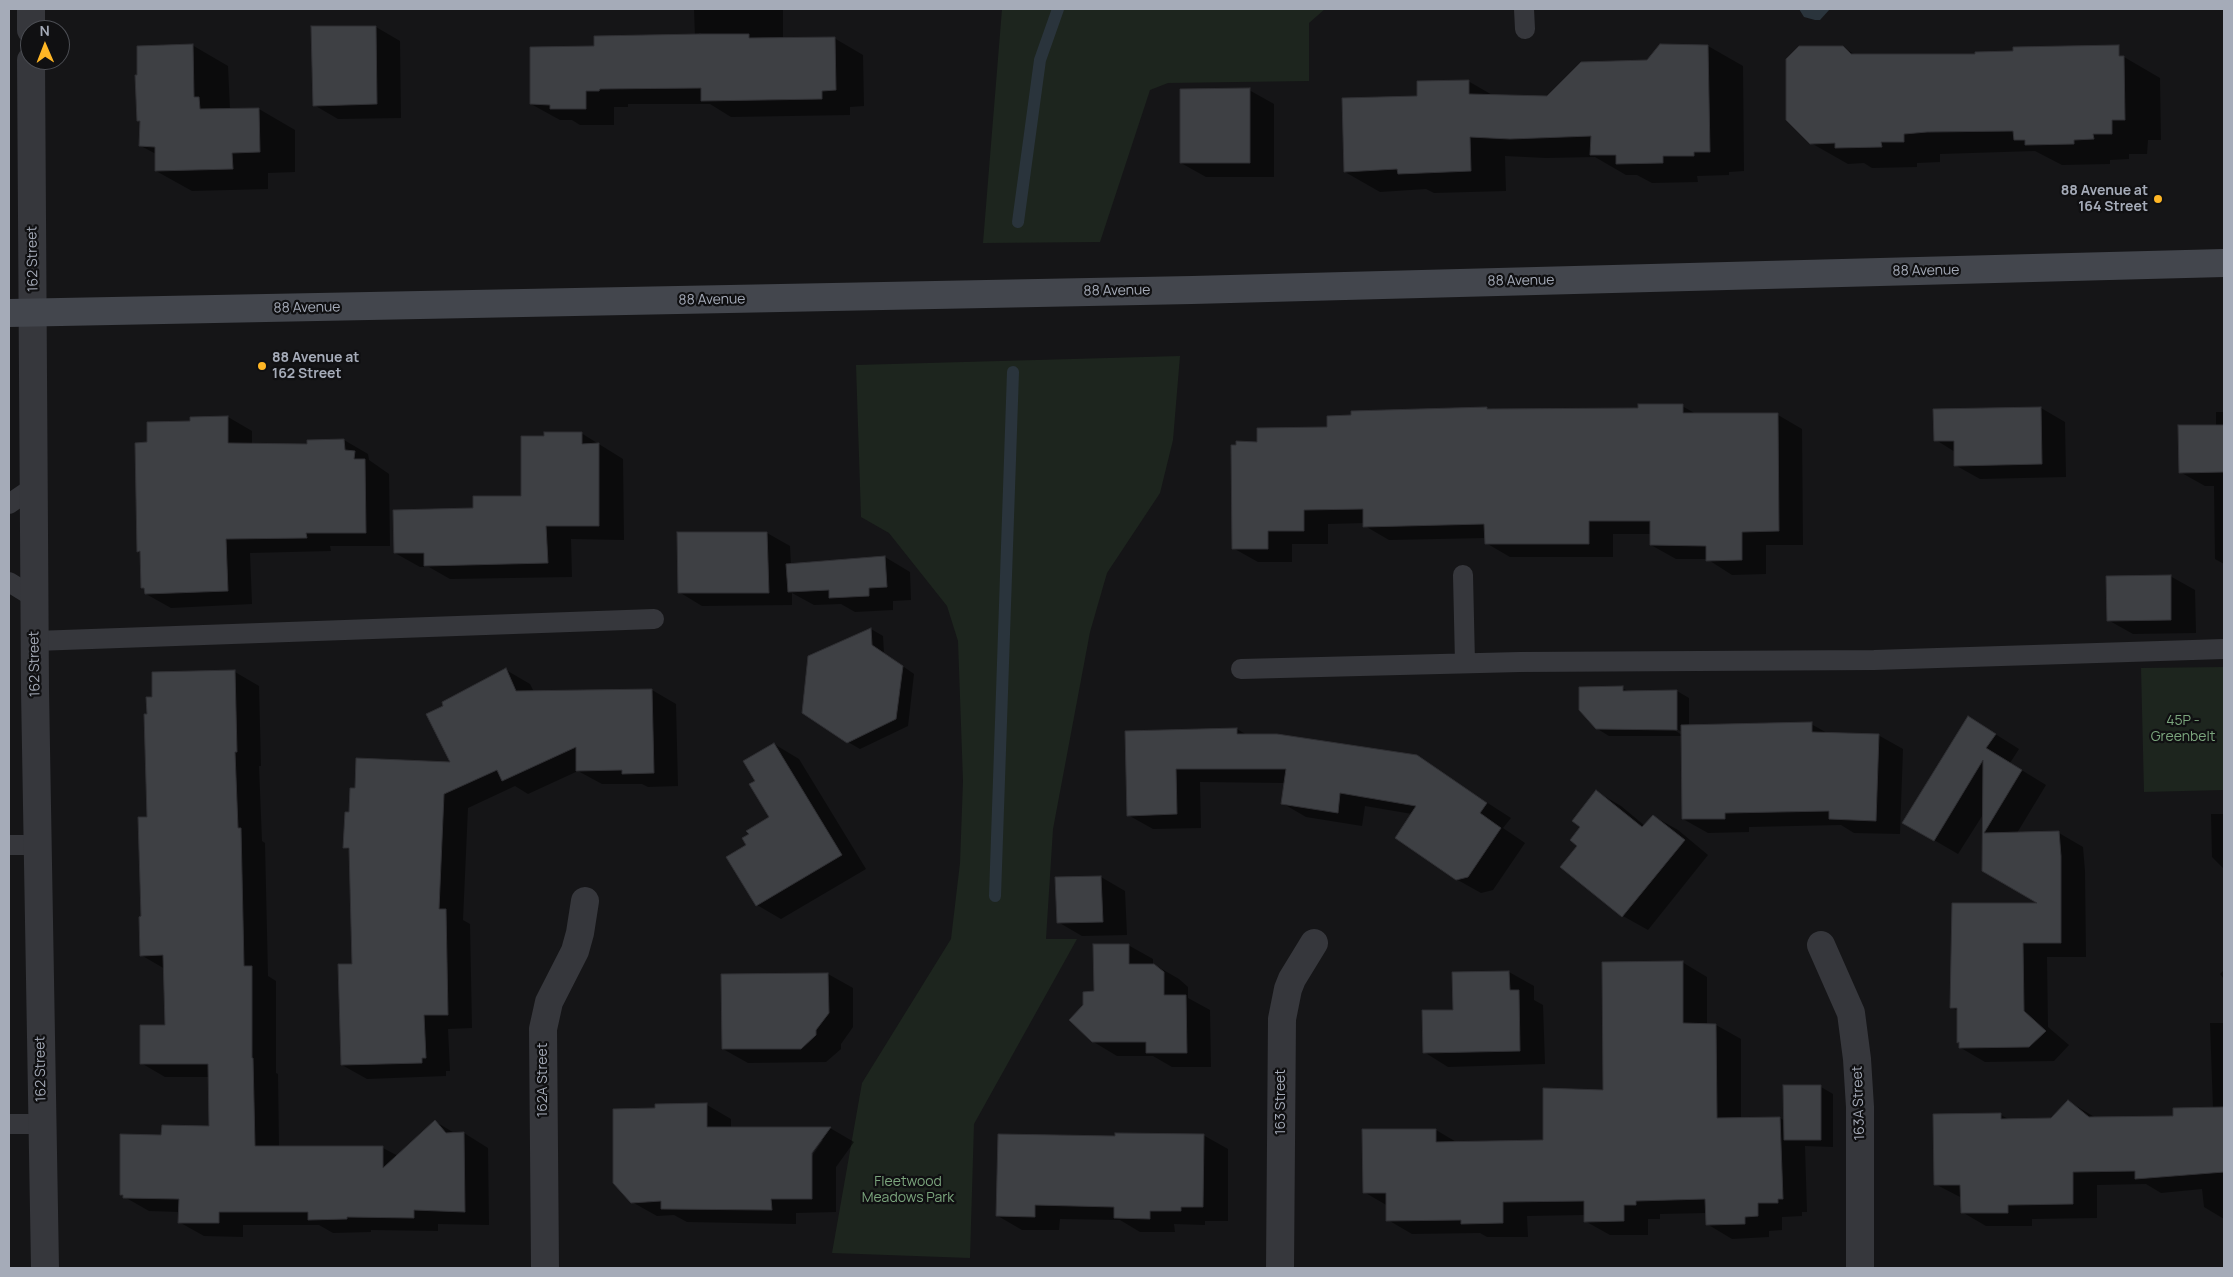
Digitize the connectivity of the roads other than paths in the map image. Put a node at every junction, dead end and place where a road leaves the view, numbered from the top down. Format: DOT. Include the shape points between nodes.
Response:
graph roads {
  1 [pos="1524,9"];
  2 [pos="1525,29"];
  3 [pos="31,70"];
  4 [pos="2224,263"];
  5 [pos="21,313"];
  6 [pos="34,487"];
  7 [pos="9,504"];
  8 [pos="1463,575"];
  9 [pos="9,582"];
  10 [pos="35,598"];
  11 [pos="654,618"];
  12 [pos="35,641"];
  13 [pos="2224,649"];
  14 [pos="1464,663"];
  15 [pos="1241,669"];
  16 [pos="9,845"];
  17 [pos="39,845"];
  18 [pos="584,901"];
  19 [pos="1314,943"];
  20 [pos="1821,945"];
  21 [pos="9,1124"];
  22 [pos="42,1124"];
  23 [pos="45,1268"];
  24 [pos="545,1268"];
  25 [pos="1280,1268"];
  26 [pos="1860,1268"];
  1 -- 2 [label="lane"];
  3 -- 5 [label="street, 162 Street"];
  4 -- 5 [label="main road, 88 Avenue" via="1172,290"];
  5 -- 6 [label="street, 162 Street"];
  6 -- 7 [label="lane"];
  6 -- 10 [label="street, 162 Street"];
  8 -- 14 [label="lane"];
  9 -- 10 [label="lane"];
  10 -- 12 [label="street, 162 Street"];
  11 -- 12 [label="lane"];
  12 -- 17 [label="street, 162 Street"];
  13 -- 14 [label="lane" via="1883,659"];
  14 -- 15 [label="lane"];
  16 -- 17 [label="lane"];
  17 -- 22 [label="street, 162 Street"];
  18 -- 24 [label="street, 162A Street" via="575,951 549,1002 543,1029"];
  19 -- 25 [label="street, 163 Street" via="1292,979 1282,1018"];
  20 -- 26 [label="street, 163A Street" via="1850,1013 1858,1059"];
  21 -- 22 [label="lane"];
  22 -- 23 [label="street, 162 Street"];
}
